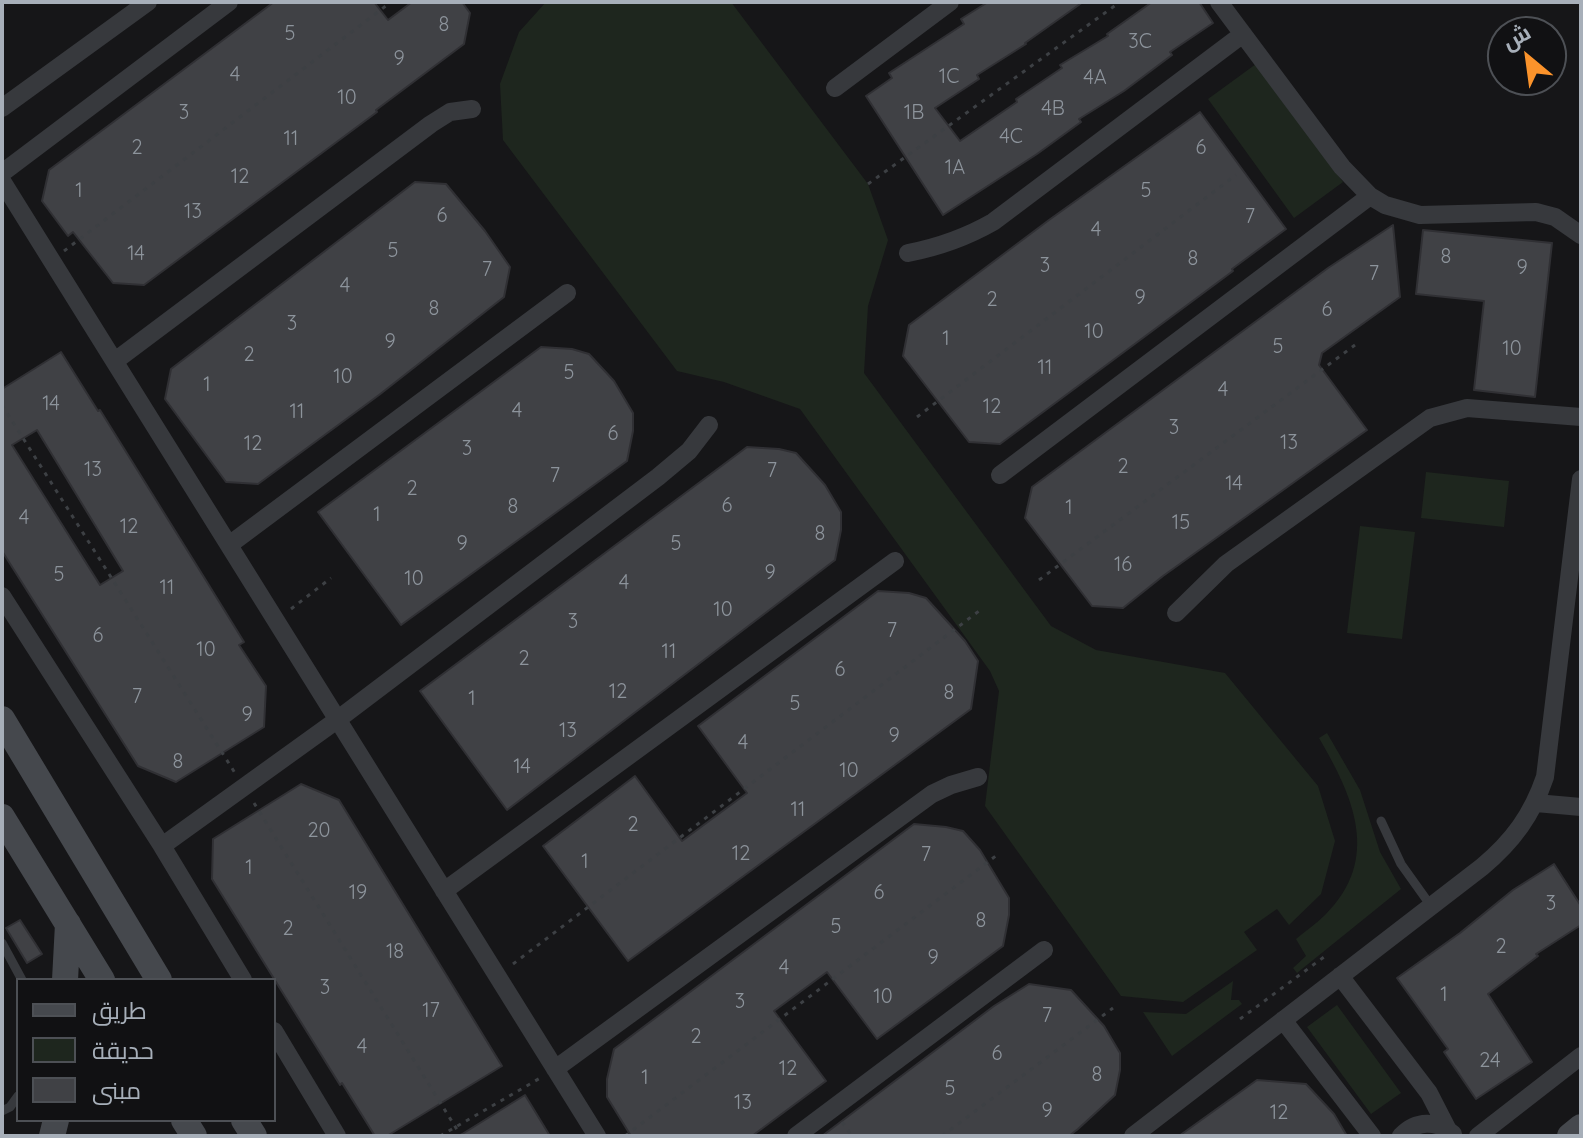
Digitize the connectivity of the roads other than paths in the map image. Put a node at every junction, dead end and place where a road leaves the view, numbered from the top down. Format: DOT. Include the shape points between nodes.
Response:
graph roads {
  1 [pos="148,2"];
  2 [pos="229,2"];
  3 [pos="950,2"];
  4 [pos="1219,2"];
  5 [pos="1243,34"];
  6 [pos="835,88"];
  7 [pos="2,108"];
  8 [pos="472,109"];
  9 [pos="2,173"];
  10 [pos="2,181"];
  11 [pos="1370,196"];
  12 [pos="1581,235"];
  13 [pos="908,253"];
  14 [pos="567,293"];
  15 [pos="115,361"];
  16 [pos="1581,417"];
  17 [pos="709,425"];
  18 [pos="1000,475"];
  19 [pos="1581,479"];
  20 [pos="229,545"];
  21 [pos="895,561"];
  22 [pos="2,596"];
  23 [pos="1176,613"];
  24 [pos="2,719"];
  25 [pos="337,720"];
  26 [pos="978,777"];
  27 [pos="1536,803"];
  28 [pos="1581,807"];
  29 [pos="2,817"];
  30 [pos="1381,821"];
  31 [pos="162,846"];
  32 [pos="444,891"];
  33 [pos="1431,906"];
  34 [pos="68,924"];
  35 [pos="2,943"];
  36 [pos="1044,950"];
  37 [pos="1340,976"];
  38 [pos="21,978"];
  39 [pos="65,978"];
  40 [pos="101,978"];
  41 [pos="158,978"];
  42 [pos="242,978"];
  43 [pos="1283,1020"];
  44 [pos="276,1034"];
  45 [pos="1581,1056"];
  46 [pos="555,1069"];
  47 [pos="1581,1127"];
  48 [pos="1452,1133"];
  49 [pos="337,1136"];
  50 [pos="597,1136"];
  51 [pos="796,1136"];
  52 [pos="1133,1136"];
  53 [pos="1372,1136"];
  54 [pos="1401,1136"];
  55 [pos="1478,1136"];
  56 [pos="1570,1136"];
  1 -- 7 [label="street"];
  2 -- 9 [label="street"];
  3 -- 6 [label="street"];
  4 -- 5 [label="street"];
  5 -- 11 [label="street" via="1342,167"];
  5 -- 13 [label="street" via="993,222 952,242"];
  8 -- 15 [label="street" via="450,112 431,124"];
  10 -- 15 [label="street"];
  11 -- 12 [label="street" via="1420,215 1536,212 1555,217"];
  11 -- 18 [label="street"];
  14 -- 20 [label="street"];
  15 -- 20 [label="street"];
  16 -- 23 [label="street" via="1467,408 1430,418 1226,564"];
  17 -- 25 [label="street" via="658,477"];
  19 -- 27 [label="street" via="1545,777"];
  20 -- 25 [label="street"];
  21 -- 32 [label="street"];
  22 -- 31 [label="street"];
  24 -- 41 [label="main road"];
  25 -- 31 [label="street"];
  25 -- 32 [label="street"];
  26 -- 46 [label="street" via="932,794"];
  27 -- 28 [label="street"];
  27 -- 33 [label="street" via="1504,849"];
  29 -- 34 [label="main road"];
  30 -- 33 [label="lane" via="1401,864"];
  31 -- 42 [label="street"];
  32 -- 46 [label="street"];
  33 -- 37 [label="street"];
  34 -- 39 [label="main road"];
  34 -- 40 [label="main road"];
  35 -- 38 [label="lane"];
  36 -- 51 [label="street"];
  37 -- 43 [label="street"];
  37 -- 48 [label="street" via="1429,1093"];
  43 -- 52 [label="street"];
  43 -- 53 [label="street"];
  44 -- 49 [label="street"];
  45 -- 55 [label="street"];
  46 -- 50 [label="street"];
  47 -- 56 [label="main road"];
  48 -- 54 [label="street" via="1423,1123"];
}
